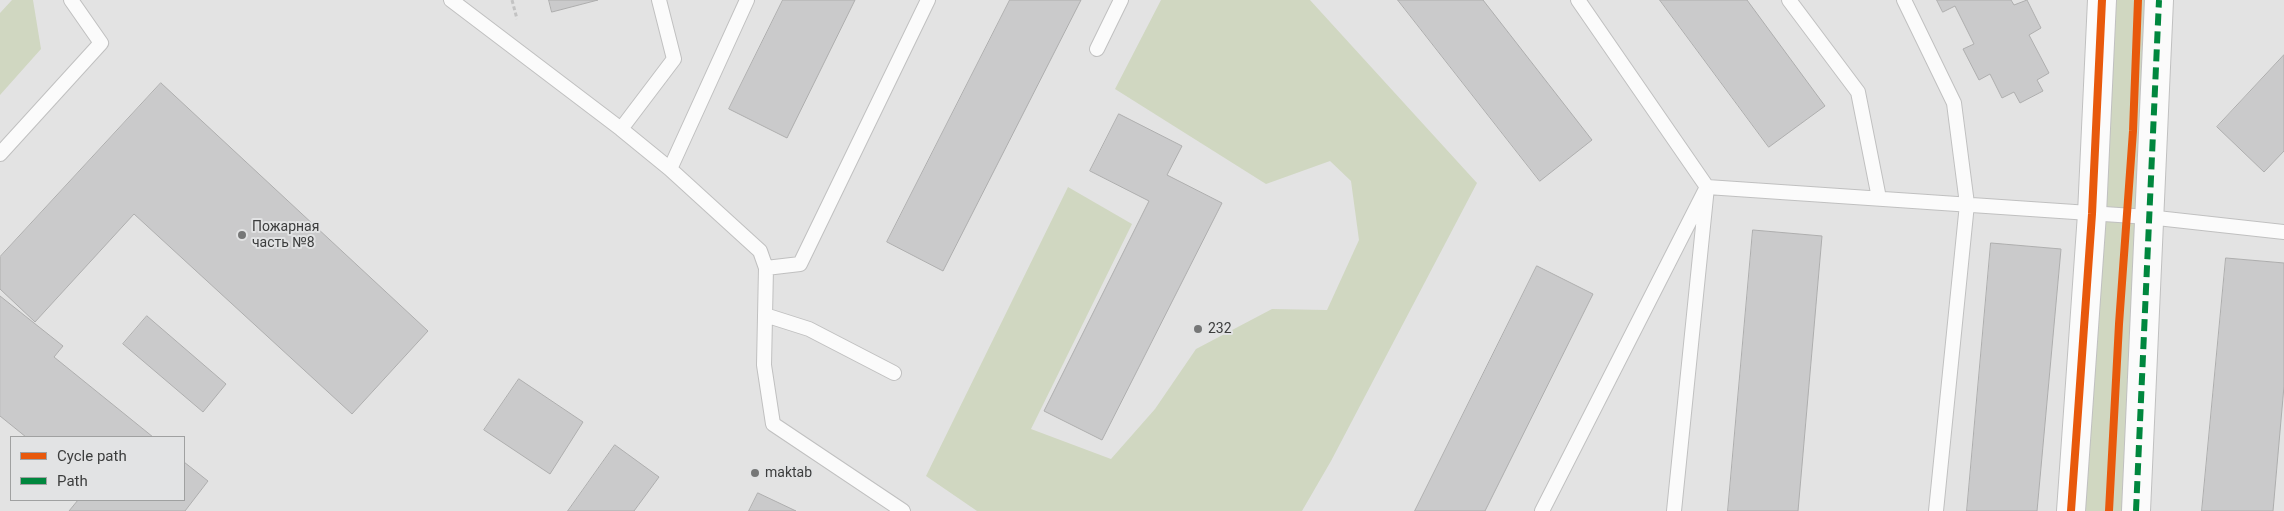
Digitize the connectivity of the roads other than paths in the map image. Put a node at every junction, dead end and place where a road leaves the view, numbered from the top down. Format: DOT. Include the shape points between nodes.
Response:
graph roads {
  1 [pos="71,0"];
  2 [pos="451,0"];
  3 [pos="659,0"];
  4 [pos="747,0"];
  5 [pos="928,0"];
  6 [pos="1121,0"];
  7 [pos="1578,0"];
  8 [pos="1789,0"];
  9 [pos="1904,0"];
  10 [pos="2102,0"];
  11 [pos="2159,0"];
  12 [pos="1096,49"];
  13 [pos="621,129"];
  14 [pos="0,154"];
  15 [pos="670,169"];
  16 [pos="1707,186"];
  17 [pos="1879,198"];
  18 [pos="1967,204"];
  19 [pos="2092,214"];
  20 [pos="2148,217"];
  21 [pos="2284,232"];
  22 [pos="766,268"];
  23 [pos="765,315"];
  24 [pos="894,373"];
  25 [pos="903,511"];
  26 [pos="1542,511"];
  27 [pos="1674,511"];
  28 [pos="1936,511"];
  29 [pos="2071,511"];
  30 [pos="2136,511"];
  1 -- 14 [label="lane" via="102,43"];
  2 -- 13 [label="lane"];
  3 -- 13 [label="lane" via="674,59"];
  4 -- 15 [label="lane"];
  5 -- 22 [label="lane" via="800,264"];
  6 -- 12 [label="lane"];
  7 -- 16 [label="lane"];
  8 -- 17 [label="lane" via="1858,92"];
  9 -- 18 [label="lane" via="1954,103"];
  10 -- 19 [label="street"];
  11 -- 20 [label="street"];
  13 -- 15 [label="lane"];
  15 -- 22 [label="lane" via="760,251"];
  16 -- 17 [label="lane"];
  16 -- 26 [label="lane"];
  16 -- 27 [label="lane"];
  17 -- 18 [label="lane"];
  18 -- 19 [label="lane"];
  18 -- 28 [label="lane"];
  19 -- 20 [label="lane"];
  19 -- 29 [label="street"];
  20 -- 21 [label="lane"];
  20 -- 30 [label="street"];
  22 -- 23 [label="lane"];
  23 -- 24 [label="lane" via="809,329"];
  23 -- 25 [label="lane" via="764,365 772,424"];
}
